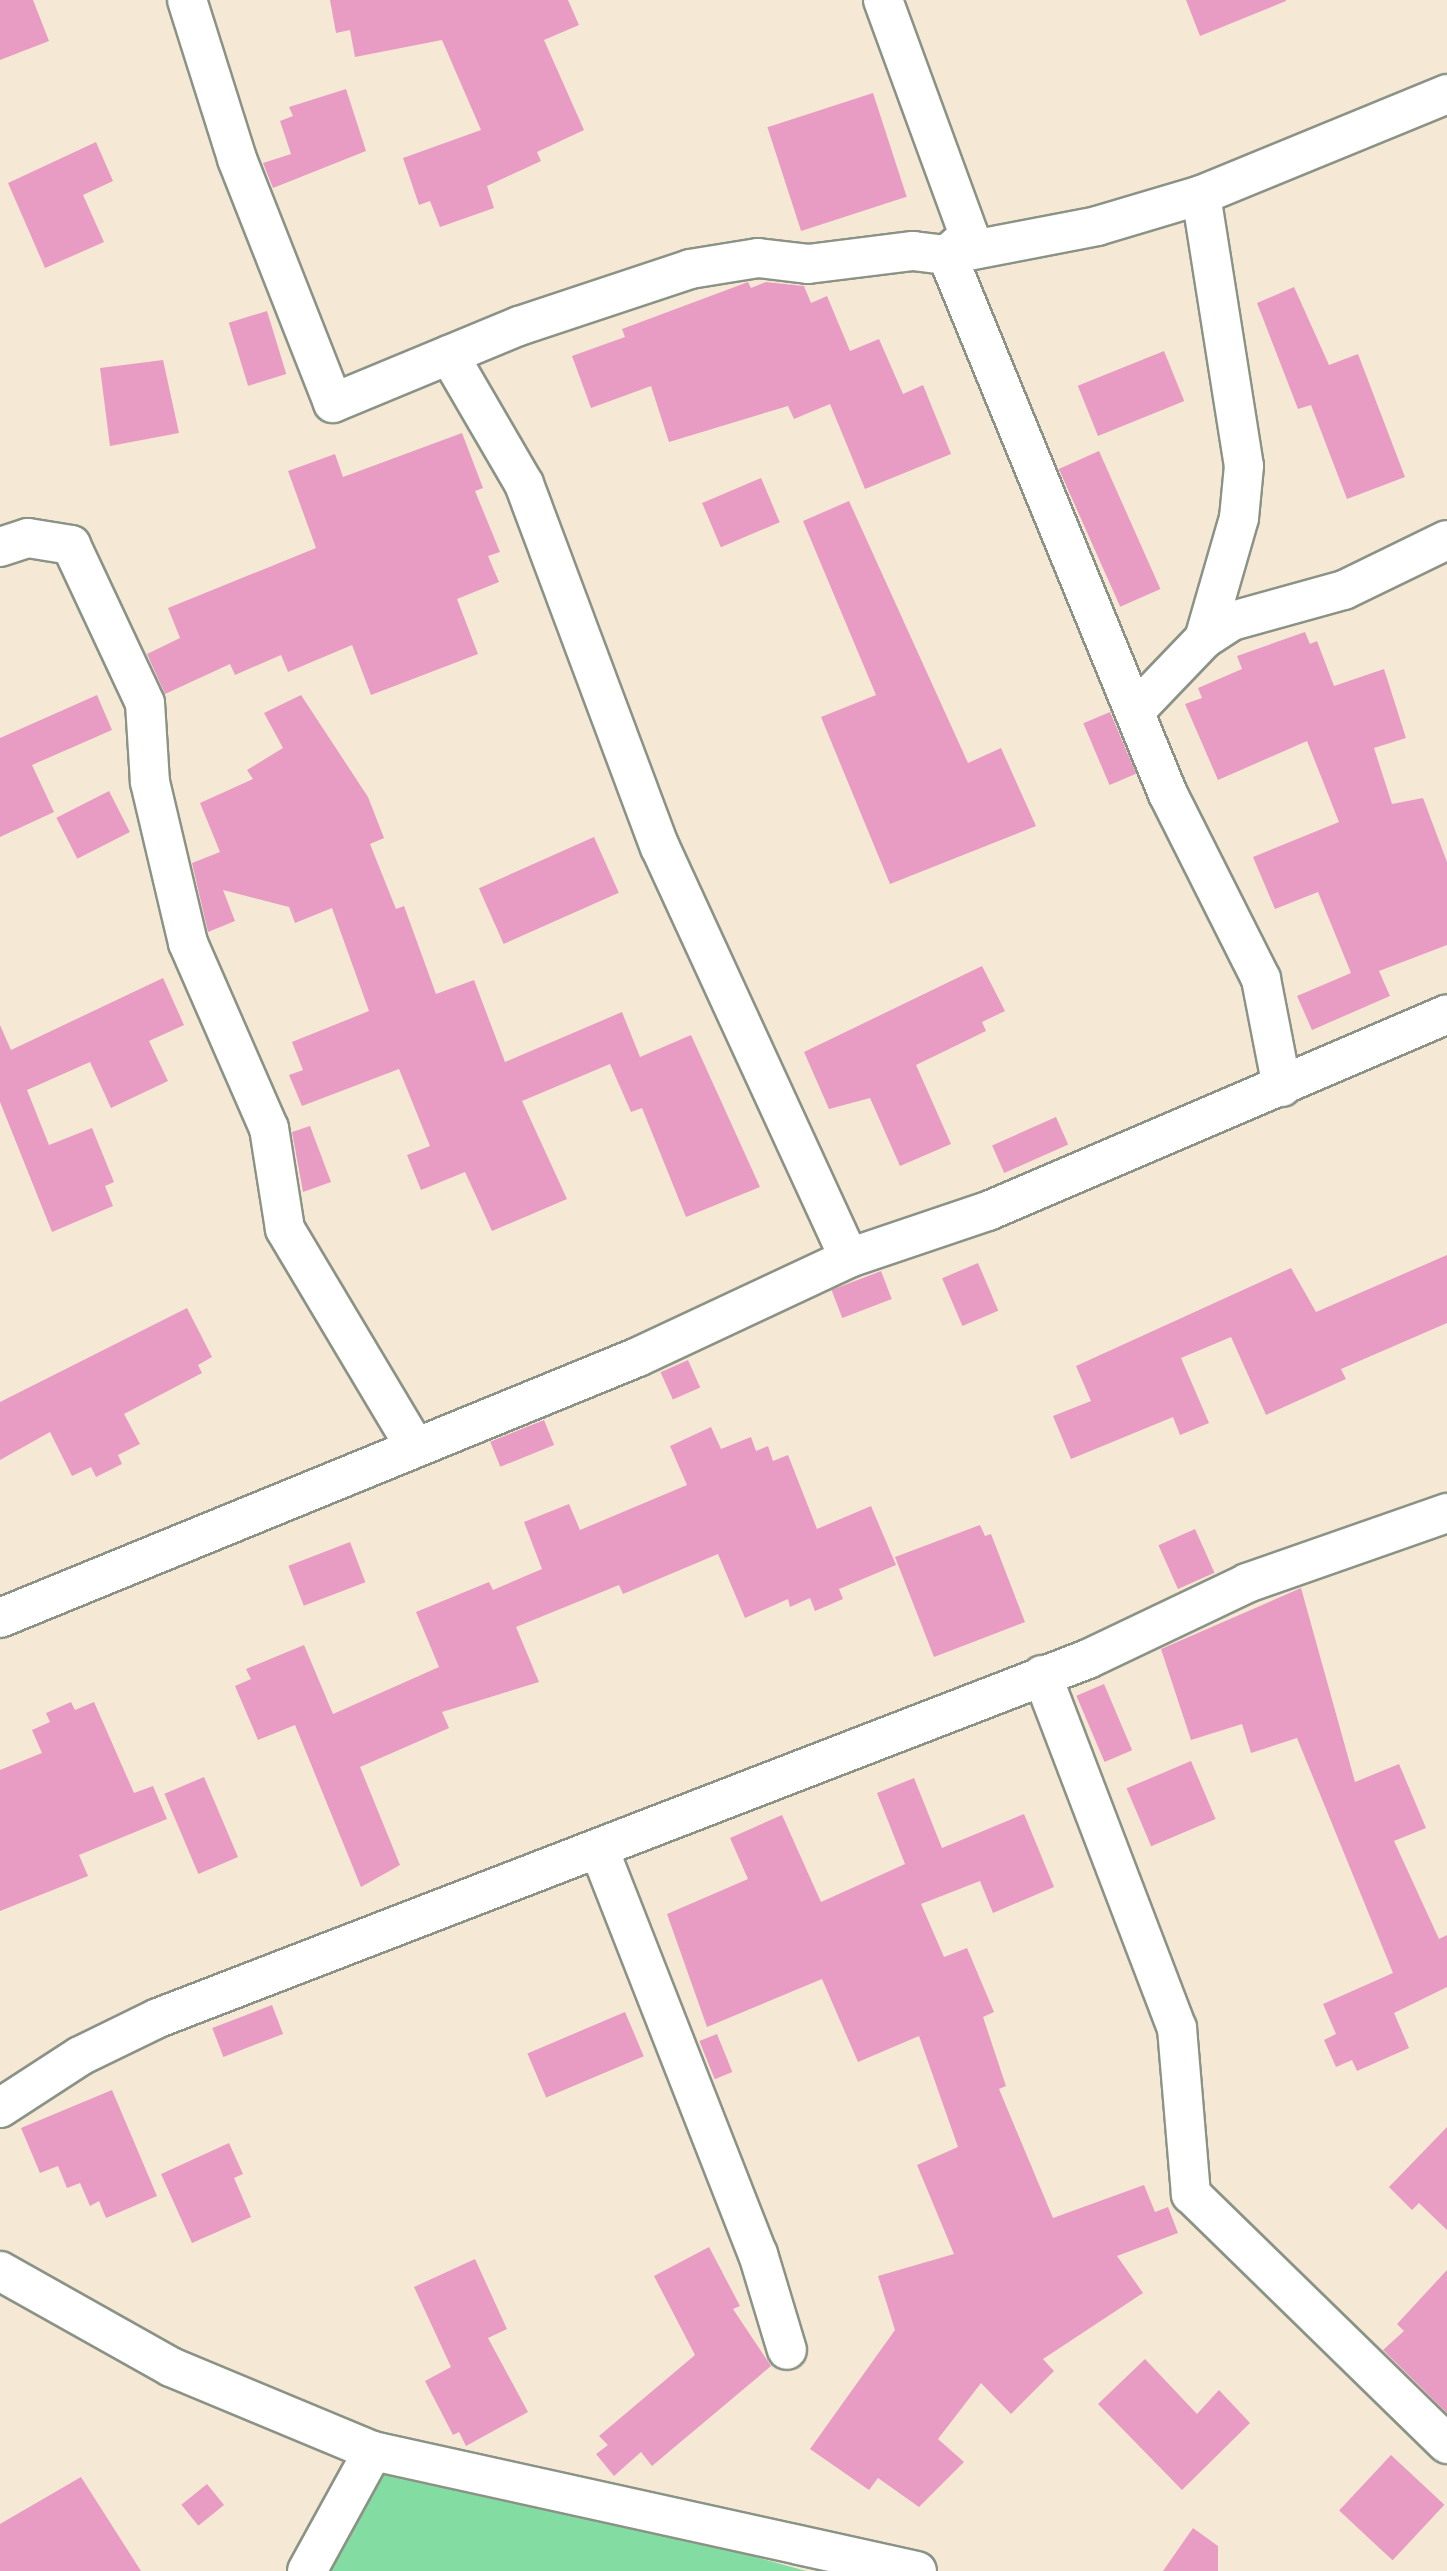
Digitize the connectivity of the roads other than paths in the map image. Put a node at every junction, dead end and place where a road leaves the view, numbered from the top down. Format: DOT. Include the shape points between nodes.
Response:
graph roads {
  1 [pos="187,0"];
  2 [pos="882,0"];
  3 [pos="1447,94"];
  4 [pos="1201,194"];
  5 [pos="946,255"];
  6 [pos="449,355"];
  7 [pos="1447,540"];
  8 [pos="0,547"];
  9 [pos="1204,639"];
  10 [pos="1136,710"];
  11 [pos="1447,1014"];
  12 [pos="1282,1086"];
  13 [pos="849,1258"];
  14 [pos="414,1445"];
  15 [pos="1447,1512"];
  16 [pos="0,1618"];
  17 [pos="1042,1676"];
  18 [pos="599,1849"];
  19 [pos="0,2108"];
  20 [pos="0,2271"];
  21 [pos="787,2350"];
  22 [pos="1447,2444"];
  23 [pos="373,2451"];
  24 [pos="307,2571"];
  25 [pos="917,2571"];
  1 -- 6 [label="street" via="236,159 333,403"];
  2 -- 5 [label="street" via="969,235"];
  3 -- 4 [label="street"];
  4 -- 5 [label="street" via="1096,226"];
  4 -- 9 [label="street" via="1244,466 1238,518"];
  5 -- 6 [label="street" via="914,251 808,264 758,258 690,269"];
  5 -- 10 [label="street"];
  6 -- 13 [label="street" via="524,484 660,847"];
  7 -- 9 [label="street" via="1344,590 1232,621"];
  8 -- 14 [label="street" via="28,538 72,545 146,702 150,782 188,943 268,1128 285,1229"];
  9 -- 10 [label="street"];
  10 -- 12 [label="street" via="1213,894 1261,979"];
  11 -- 12 [label="street"];
  12 -- 13 [label="street" via="988,1211"];
  13 -- 14 [label="street" via="638,1357"];
  14 -- 16 [label="street"];
  15 -- 17 [label="street" via="1246,1583"];
  17 -- 18 [label="street"];
  17 -- 22 [label="street" via="1168,1999 1191,2194"];
  18 -- 19 [label="street" via="158,2018 80,2056"];
  18 -- 21 [label="street" via="758,2254"];
  20 -- 23 [label="street" via="171,2367"];
  23 -- 24 [label="street"];
  23 -- 25 [label="street"];
}
